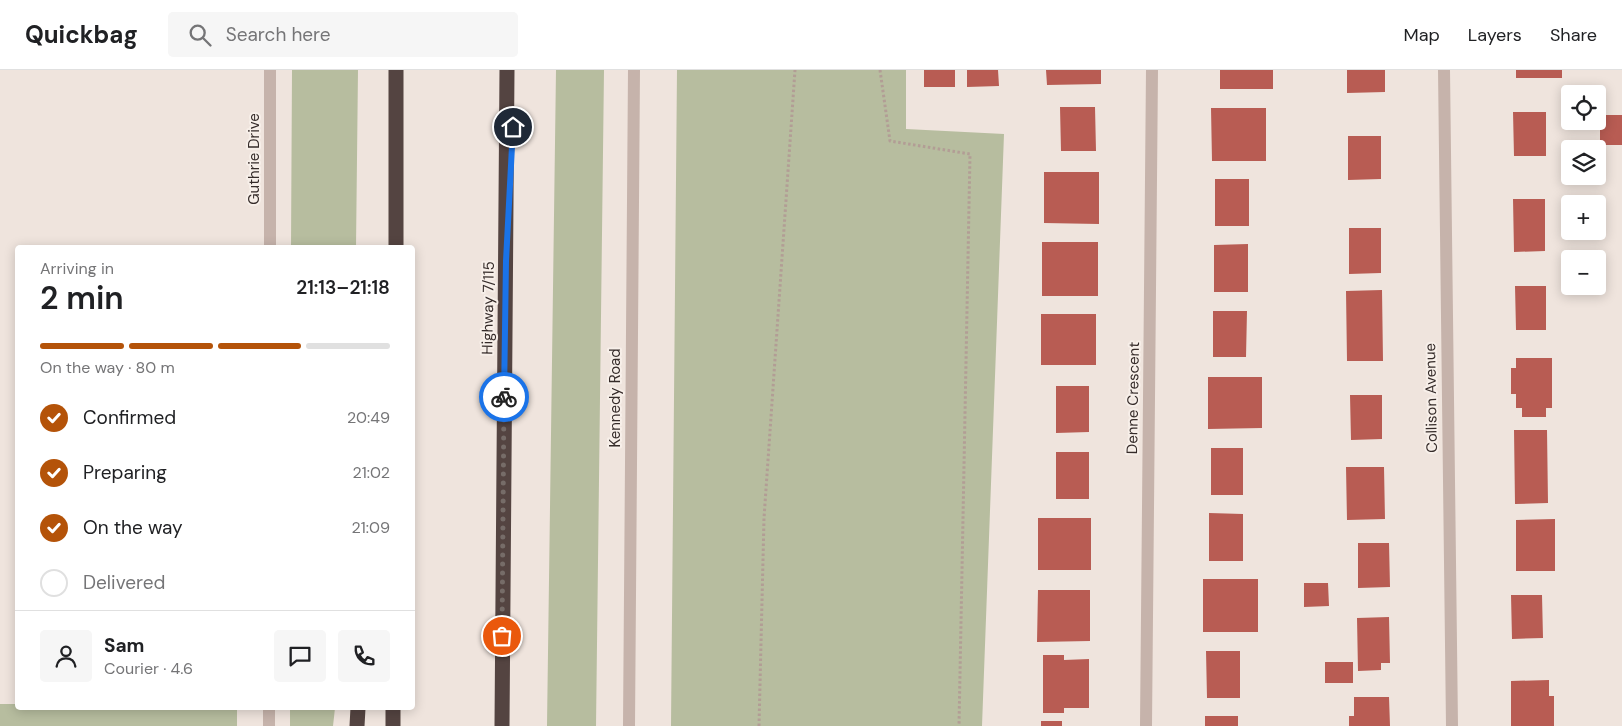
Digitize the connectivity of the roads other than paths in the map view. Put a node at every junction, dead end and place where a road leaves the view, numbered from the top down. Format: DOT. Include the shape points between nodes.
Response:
graph roads {
  1 [pos="270,70"];
  2 [pos="396,70"];
  3 [pos="507,70"];
  4 [pos="516,70"];
  5 [pos="634,70"];
  6 [pos="1152,70"];
  7 [pos="1444,70"];
  8 [pos="270,245"];
  9 [pos="396,245"];
  10 [pos="506,261"];
  11 [pos="269,710"];
  12 [pos="358,710"];
  13 [pos="393,710"];
  14 [pos="269,726"];
  15 [pos="357,726"];
  16 [pos="393,726"];
  17 [pos="502,726"];
  18 [pos="628,726"];
  19 [pos="1146,726"];
  20 [pos="1452,726"];
  1 -- 8 [label="street, Guthrie Drive"];
  2 -- 9 [label="highway"];
  3 -- 10 [label="highway, Highway 7/115"];
  4 -- 10 [label="highway"];
  5 -- 18 [label="street, Kennedy Road"];
  6 -- 19 [label="street, Denne Crescent"];
  7 -- 20 [label="street, Collison Avenue"];
  10 -- 17 [label="highway, Highway 7/115"];
  11 -- 14 [label="street"];
  12 -- 15 [label="highway"];
  13 -- 16 [label="highway"];
}
